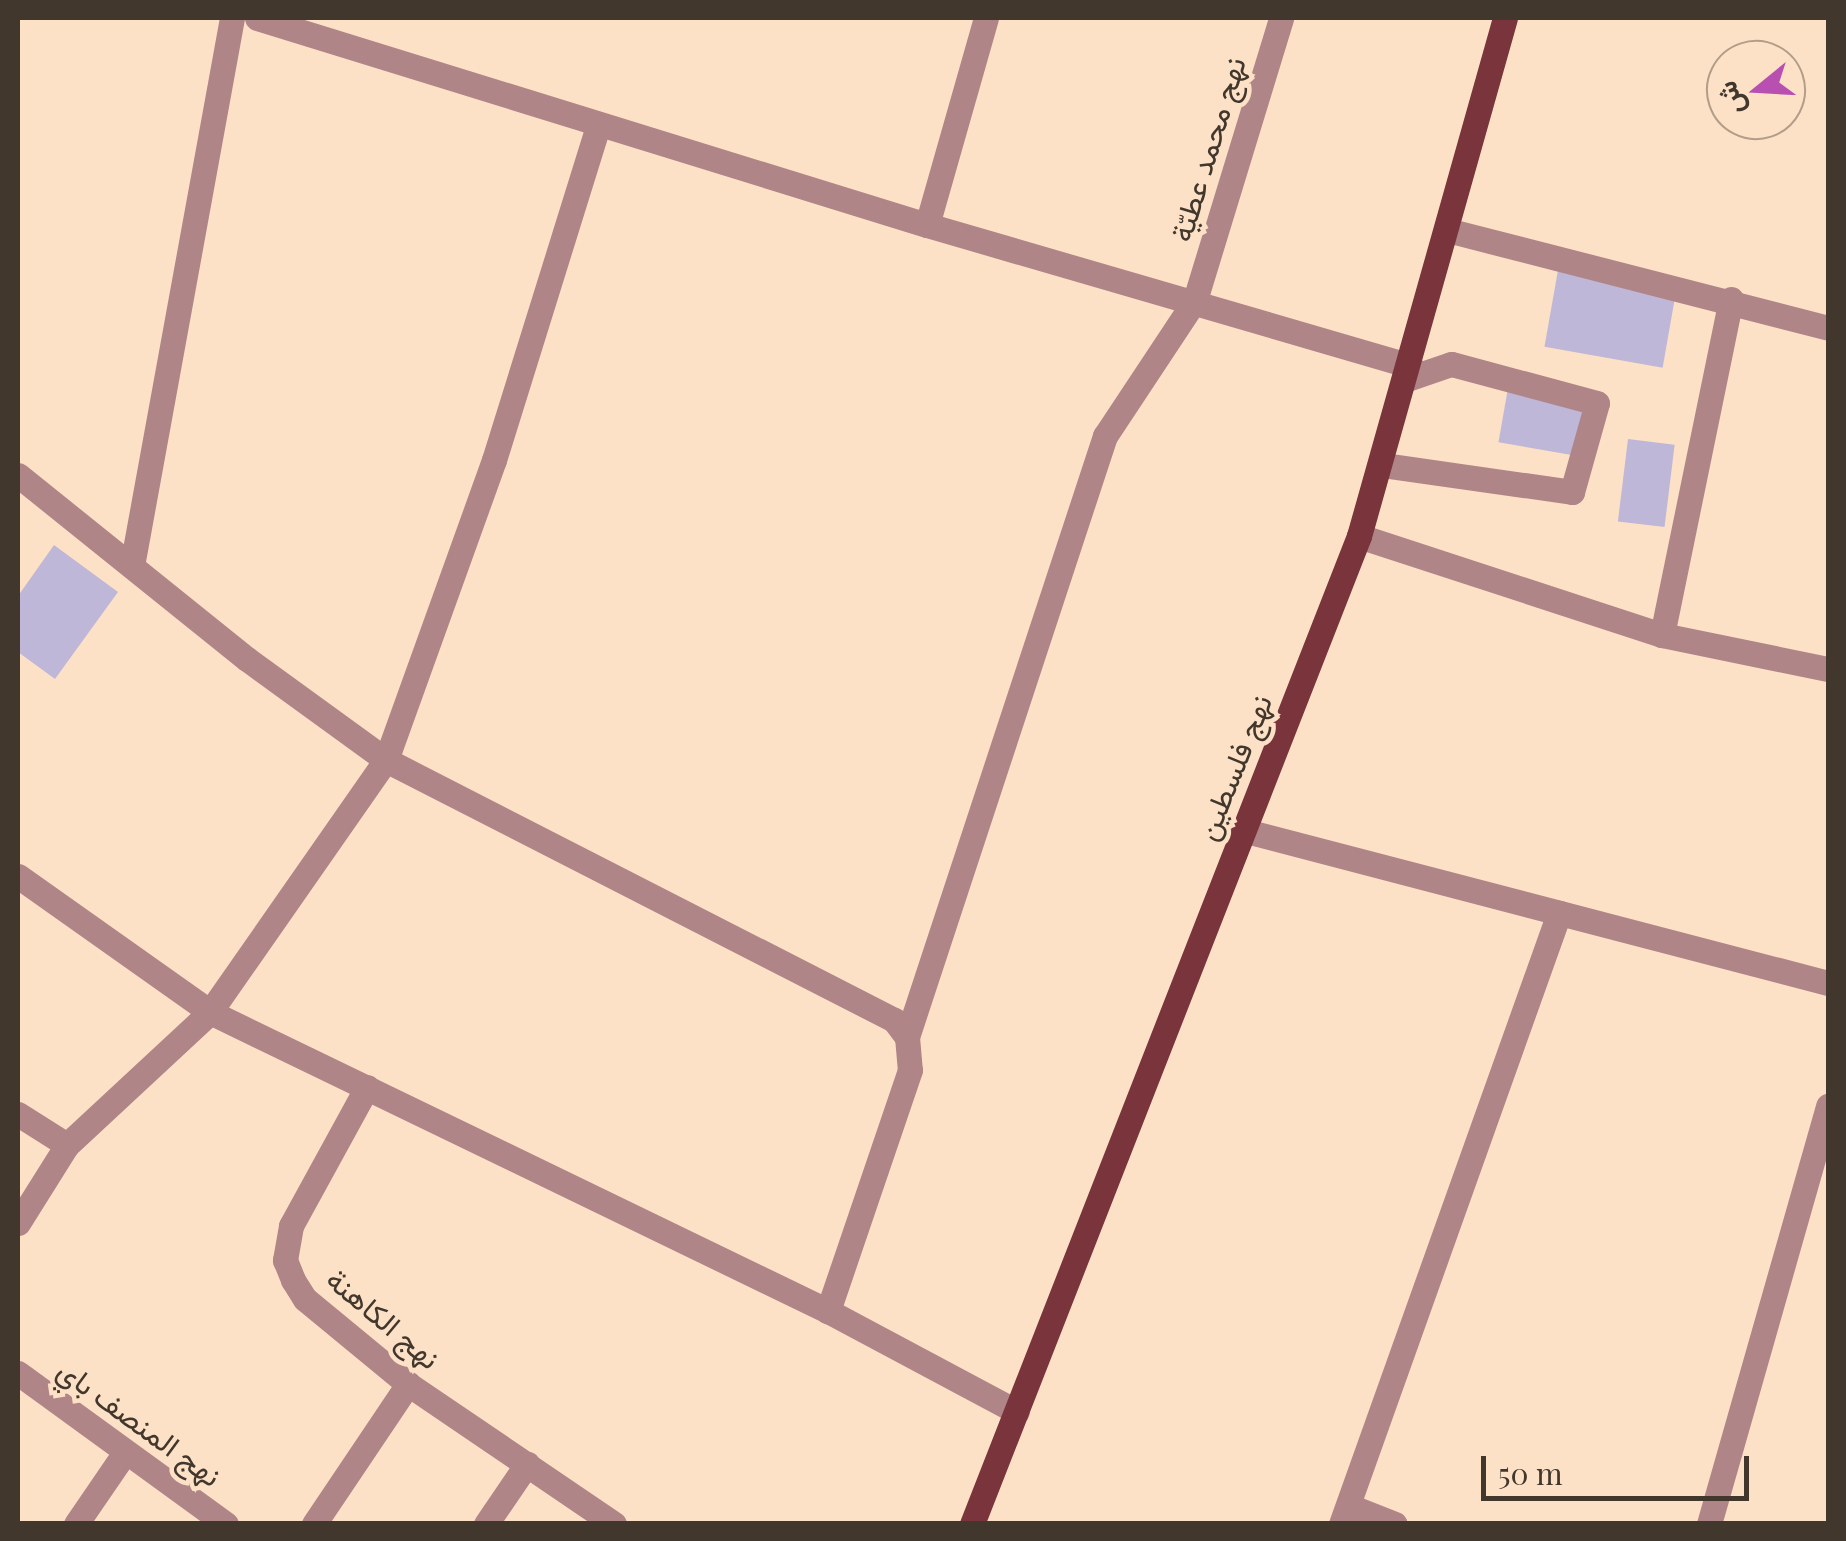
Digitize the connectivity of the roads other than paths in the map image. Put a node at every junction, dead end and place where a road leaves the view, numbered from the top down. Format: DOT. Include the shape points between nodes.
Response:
graph roads {
  1 [pos="232,18"];
  2 [pos="257,18"];
  3 [pos="986,18"];
  4 [pos="1281,18"];
  5 [pos="1505,18"];
  6 [pos="598,126"];
  7 [pos="927,225"];
  8 [pos="1447,230"];
  9 [pos="1730,299"];
  10 [pos="1195,300"];
  11 [pos="1828,328"];
  12 [pos="1409,373"];
  13 [pos="1383,465"];
  14 [pos="18,475"];
  15 [pos="1358,536"];
  16 [pos="132,566"];
  17 [pos="1662,635"];
  18 [pos="1828,669"];
  19 [pos="386,760"];
  20 [pos="1242,830"];
  21 [pos="18,876"];
  22 [pos="1559,913"];
  23 [pos="1828,983"];
  24 [pos="210,1012"];
  25 [pos="907,1038"];
  26 [pos="367,1087"];
  27 [pos="1828,1106"];
  28 [pos="18,1114"];
  29 [pos="67,1145"];
  30 [pos="18,1223"];
  31 [pos="828,1310"];
  32 [pos="18,1373"];
  33 [pos="408,1384"];
  34 [pos="1016,1412"];
  35 [pos="124,1454"];
  36 [pos="527,1464"];
  37 [pos="1345,1515"];
  38 [pos="76,1524"];
  39 [pos="226,1524"];
  40 [pos="314,1524"];
  41 [pos="486,1524"];
  42 [pos="614,1524"];
  43 [pos="972,1524"];
  44 [pos="1395,1524"];
  45 [pos="1709,1524"];
  1 -- 16 [label="street"];
  2 -- 6 [label="street"];
  3 -- 7 [label="street"];
  4 -- 10 [label="street, نهج محمد عطيّة"];
  5 -- 8 [label="main road, نهج فلسطين"];
  6 -- 7 [label="street"];
  6 -- 19 [label="street" via="494,460"];
  7 -- 10 [label="street"];
  8 -- 9 [label="street"];
  8 -- 12 [label="main road, نهج فلسطين"];
  9 -- 11 [label="street"];
  9 -- 17 [label="street"];
  10 -- 12 [label="street"];
  10 -- 25 [label="street, نهج محمد عطيّة" via="1105,436"];
  12 -- 13 [label="main road, نهج فلسطين"];
  12 -- 13 [label="street" via="1451,364 1597,403 1572,492"];
  13 -- 15 [label="main road, نهج فلسطين"];
  14 -- 16 [label="street"];
  15 -- 17 [label="street"];
  15 -- 20 [label="main road, نهج فلسطين"];
  16 -- 19 [label="street"];
  17 -- 18 [label="street"];
  19 -- 24 [label="street"];
  19 -- 25 [label="street" via="894,1020"];
  20 -- 22 [label="street"];
  20 -- 34 [label="main road, نهج فلسطين"];
  21 -- 24 [label="street"];
  22 -- 23 [label="street"];
  22 -- 37 [label="street"];
  24 -- 26 [label="street"];
  24 -- 29 [label="street"];
  25 -- 31 [label="street, نهج محمد عطيّة" via="910,1070"];
  26 -- 31 [label="street"];
  26 -- 33 [label="street, نهج الكاهنة" via="291,1226 284,1260 305,1299"];
  27 -- 45 [label="street"];
  28 -- 29 [label="street"];
  29 -- 30 [label="street"];
  31 -- 34 [label="street"];
  32 -- 35 [label="street, نهج المنصف باي"];
  33 -- 36 [label="street, نهج الكاهنة"];
  33 -- 40 [label="street"];
  34 -- 43 [label="main road, نهج فلسطين"];
  35 -- 38 [label="street"];
  35 -- 39 [label="street, نهج المنصف باي"];
  36 -- 41 [label="street"];
  36 -- 42 [label="street, نهج الكاهنة"];
  37 -- 44 [label="street"];
}
